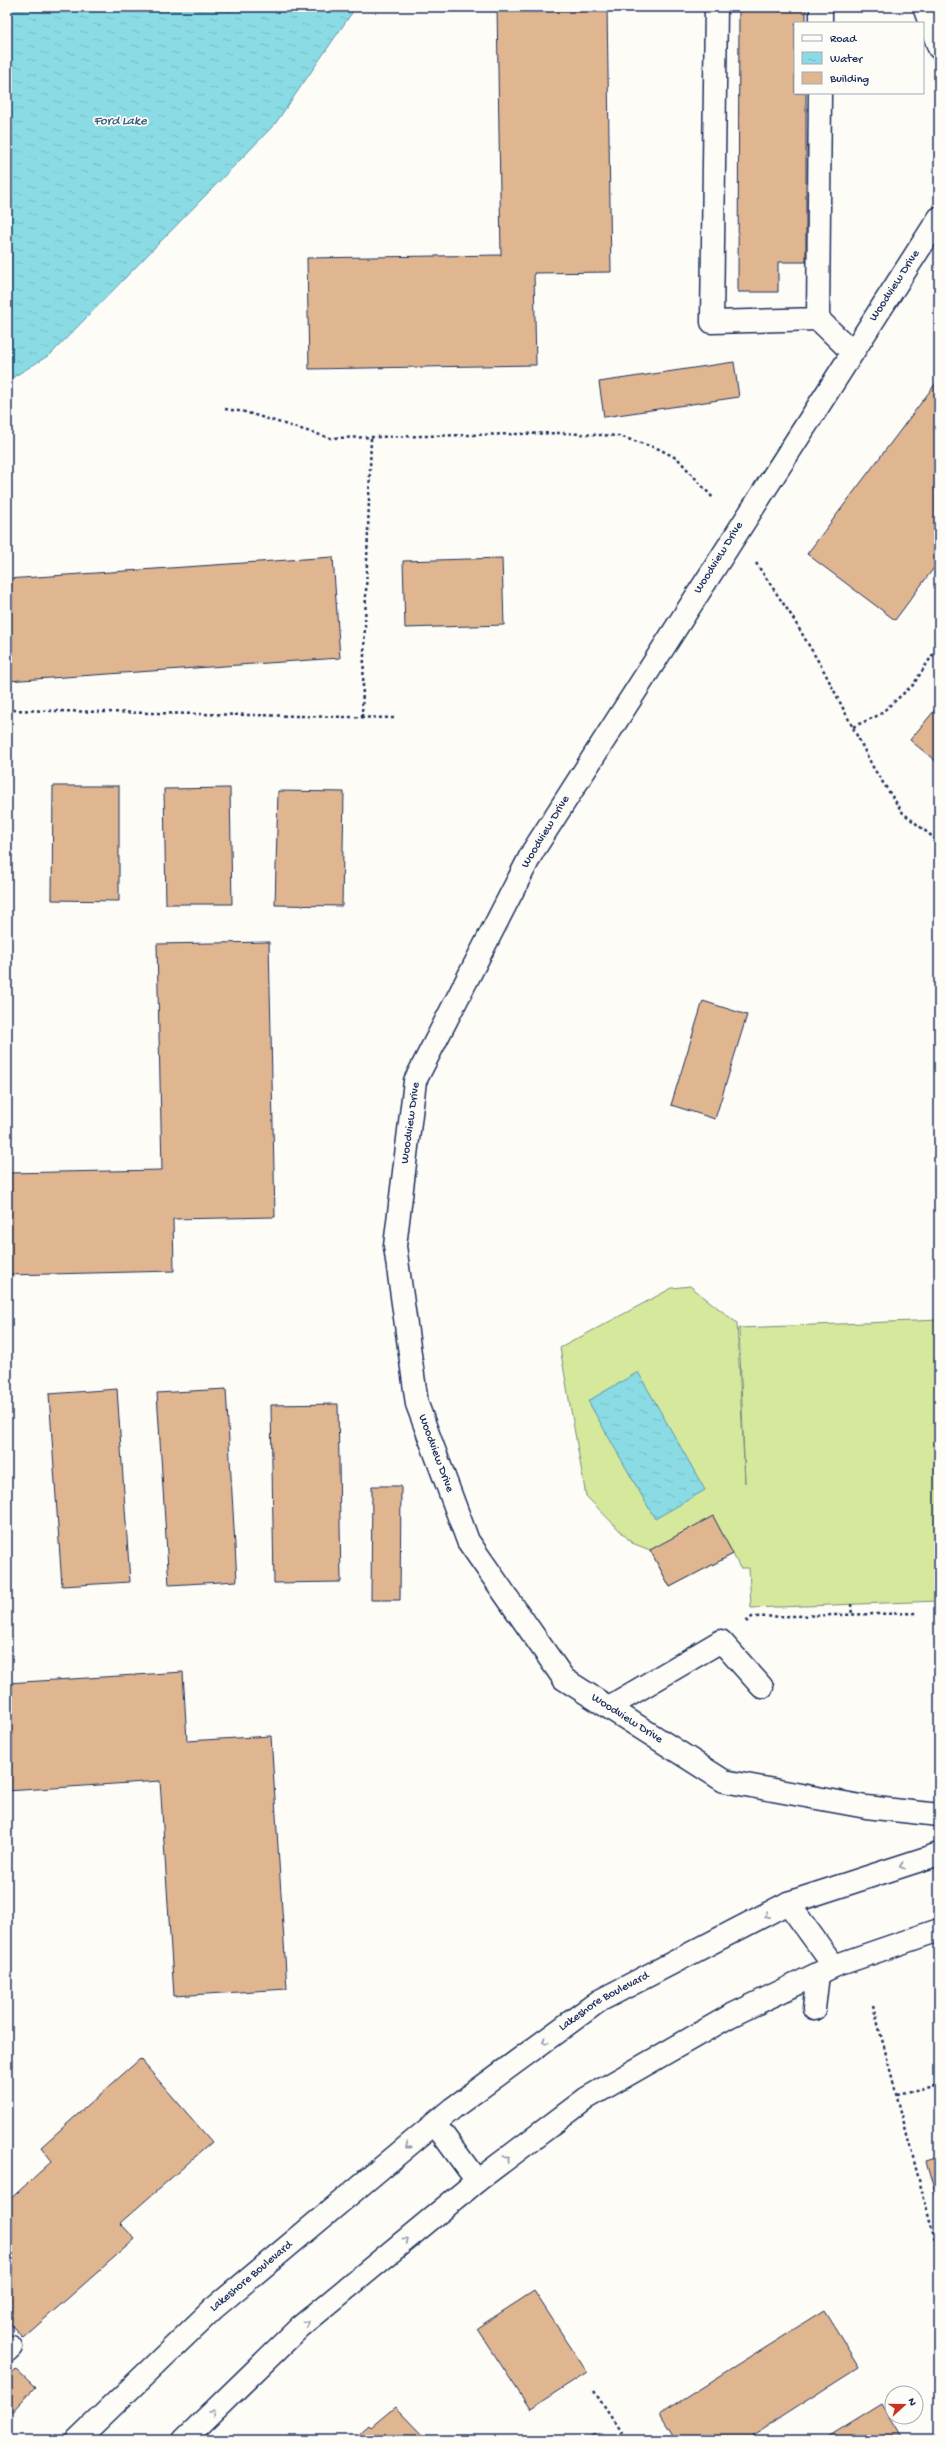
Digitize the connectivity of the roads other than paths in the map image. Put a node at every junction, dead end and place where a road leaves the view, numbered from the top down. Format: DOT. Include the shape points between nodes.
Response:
graph roads {
  1 [pos="716,7"];
  2 [pos="821,7"];
  3 [pos="924,7"];
  4 [pos="821,22"];
  5 [pos="939,48"];
  6 [pos="820,94"];
  7 [pos="936,229"];
  8 [pos="818,318"];
  9 [pos="852,352"];
  10 [pos="762,1687"];
  11 [pos="609,1707"];
  12 [pos="939,1815"];
  13 [pos="939,1854"];
  14 [pos="788,1903"];
  15 [pos="939,1930"];
  16 [pos="826,1970"];
  17 [pos="814,2009"];
  18 [pos="435,2124"];
  19 [pos="477,2181"];
  20 [pos="77,2440"];
  21 [pos="184,2440"];
  1 -- 8 [label="street" via="712,322"];
  2 -- 4 [label="street"];
  3 -- 5 [label="street"];
  6 -- 8 [label="street"];
  7 -- 9 [label="street, Woodview Drive"];
  8 -- 9 [label="street"];
  9 -- 11 [label="street, Woodview Drive" via="533,851 415,1081 395,1246 417,1404 468,1541 564,1679"];
  10 -- 11 [label="street" via="721,1641"];
  11 -- 12 [label="street, Woodview Drive" via="724,1781 866,1806"];
  13 -- 14 [label="street, Lakeshore Boulevard, one-way"];
  14 -- 16 [label="street"];
  14 -- 18 [label="street, Lakeshore Boulevard, one-way" via="599,2001"];
  15 -- 16 [label="street"];
  16 -- 17 [label="street"];
  19 -- 16 [label="street, one-way" via="587,2098 730,2016"];
  18 -- 19 [label="street"];
  18 -- 20 [label="street, Lakeshore Boulevard, one-way" via="213,2309"];
  21 -- 19 [label="street, one-way" via="300,2327"];
}
